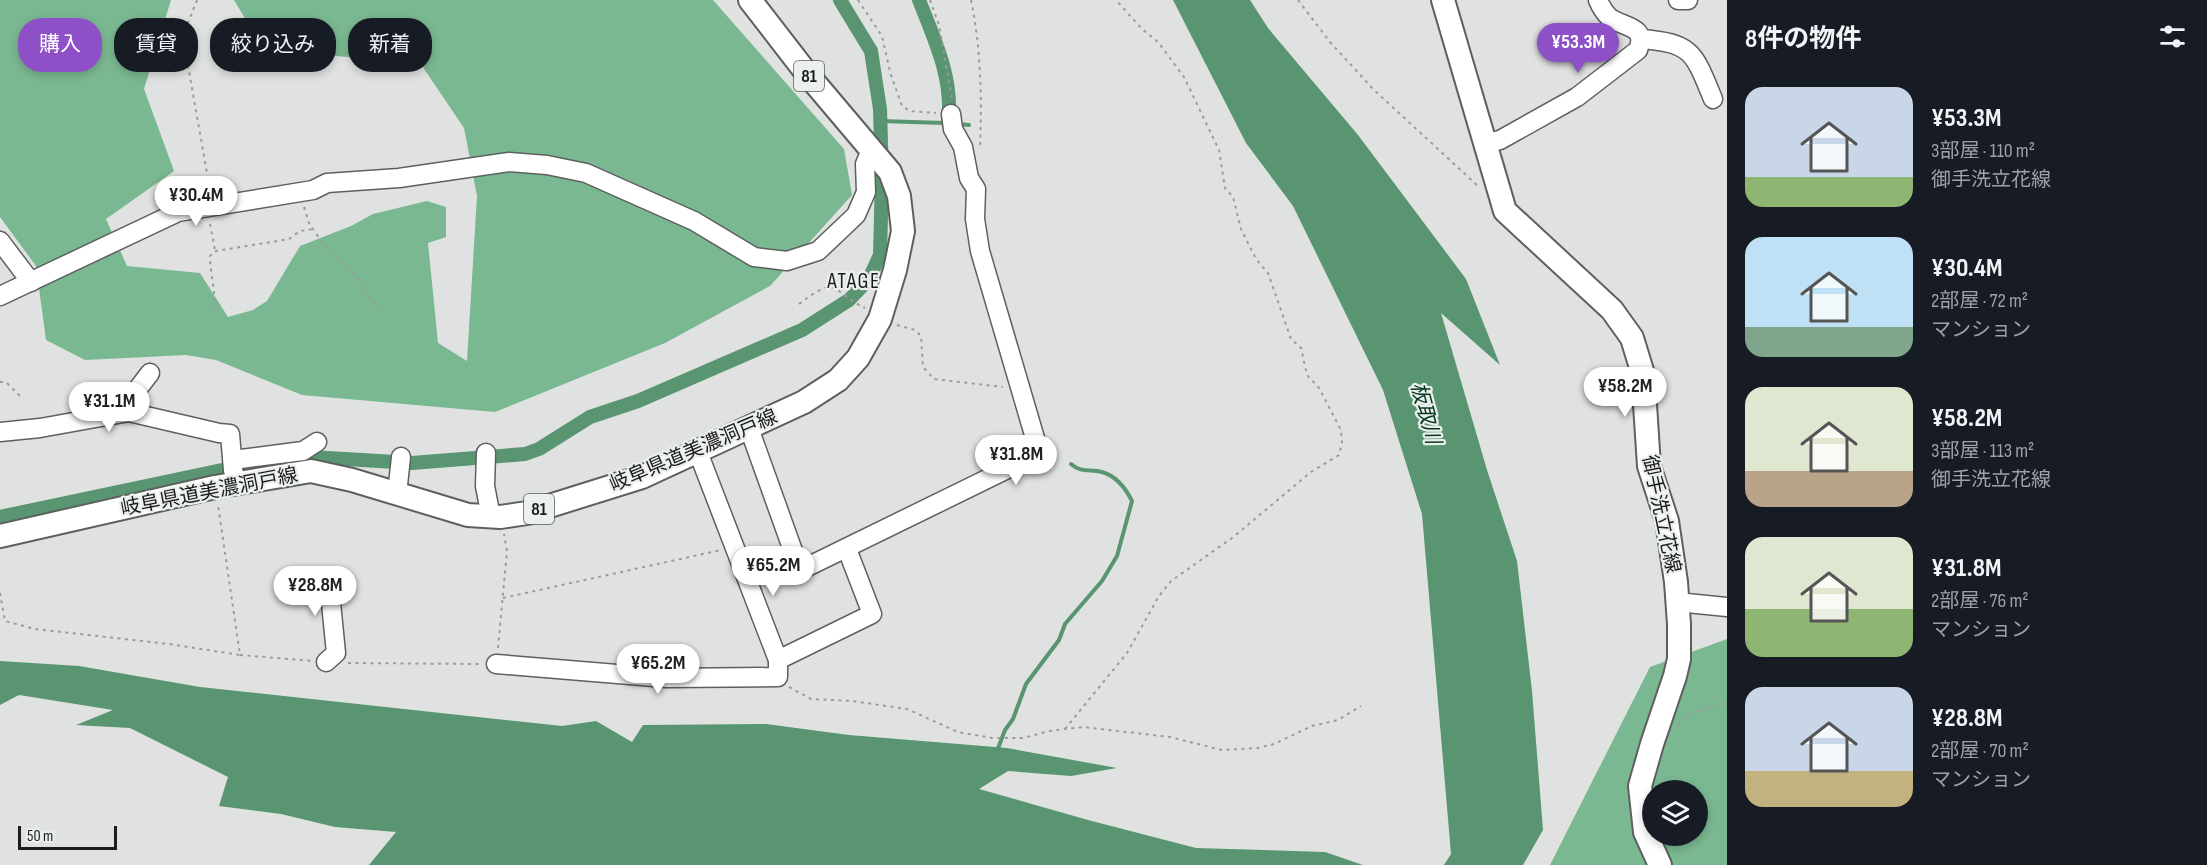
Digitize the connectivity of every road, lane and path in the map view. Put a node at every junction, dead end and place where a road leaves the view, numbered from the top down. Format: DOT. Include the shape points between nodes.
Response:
graph roads {
  1 [pos="197,0"];
  2 [pos="750,0"];
  3 [pos="858,0"];
  4 [pos="930,0"];
  5 [pos="971,0"];
  6 [pos="1116,0"];
  7 [pos="1298,0"];
  8 [pos="1443,0"];
  9 [pos="1598,0"];
  10 [pos="1678,0"];
  11 [pos="1689,0"];
  12 [pos="1641,39"];
  13 [pos="1713,99"];
  14 [pos="951,114"];
  15 [pos="1486,143"];
  16 [pos="873,152"];
  17 [pos="980,153"];
  18 [pos="1480,188"];
  19 [pos="293,193"];
  20 [pos="210,206"];
  21 [pos="314,229"];
  22 [pos="0,241"];
  23 [pos="215,252"];
  24 [pos="31,282"];
  25 [pos="0,296"];
  26 [pos="799,304"];
  27 [pos="214,309"];
  28 [pos="381,315"];
  29 [pos="880,317"];
  30 [pos="150,374"];
  31 [pos="0,382"];
  32 [pos="1021,387"];
  33 [pos="21,397"];
  34 [pos="129,411"];
  35 [pos="749,428"];
  36 [pos="0,432"];
  37 [pos="698,452"];
  38 [pos="322,458"];
  39 [pos="487,458"];
  40 [pos="401,463"];
  41 [pos="230,475"];
  42 [pos="397,494"];
  43 [pos="495,517"];
  44 [pos="0,536"];
  45 [pos="735,548"];
  46 [pos="847,549"];
  47 [pos="329,583"];
  48 [pos="0,593"];
  49 [pos="502,598"];
  50 [pos="1677,602"];
  51 [pos="1727,607"];
  52 [pos="240,655"];
  53 [pos="326,662"];
  54 [pos="496,664"];
  55 [pos="778,668"];
  56 [pos="1727,703"];
  57 [pos="1361,706"];
  58 [pos="1065,729"];
  59 [pos="1675,729"];
  60 [pos="1660,865"];
  1 -- 20 [label="path" via="186,28 184,49"];
  2 -- 16 [label="main road, 岐阜県道美濃洞戸線 / 81"];
  3 -- 14 [label="path" via="882,36 902,106 910,111"];
  4 -- 14 [label="path" via="945,51"];
  5 -- 17 [label="path" via="980,73"];
  6 -- 58 [label="path" via="1158,42 1184,77 1219,150 1225,188 1233,197 1240,229 1268,273 1291,339 1301,348 1306,375 1319,388 1341,430 1342,443 1339,455 1311,472 1232,538 1171,581 1127,652"];
  7 -- 18 [label="path" via="1373,89"];
  8 -- 15 [label="main road, 御手洗立花線"];
  9 -- 12 [label="street" via="1609,17 1632,27"];
  10 -- 11 [label="street"];
  12 -- 13 [label="street" via="1667,41 1686,49 1698,64"];
  12 -- 15 [label="street" via="1638,50 1577,97 1500,140"];
  14 -- 32 [label="street" via="969,178 976,189 975,219 986,277"];
  15 -- 50 [label="main road, 御手洗立花線" via="1505,211 1612,310 1632,338 1643,374 1649,466 1667,521"];
  16 -- 19 [label="street" via="865,164 866,192 856,215 818,251 787,261 754,257 704,226 586,173 547,165 509,162 399,178 327,183"];
  16 -- 29 [label="main road, 岐阜県道美濃洞戸線 / 81" via="890,172 899,196 903,231"];
  19 -- 20 [label="street"];
  19 -- 21 [label="path"];
  20 -- 23 [label="path"];
  20 -- 24 [label="street" via="178,212"];
  21 -- 23 [label="path" via="300,231 290,239"];
  21 -- 28 [label="path" via="330,254 363,284"];
  22 -- 24 [label="street"];
  23 -- 27 [label="path" via="210,256 216,295"];
  24 -- 25 [label="street"];
  26 -- 29 [label="path" via="821,288 835,287"];
  29 -- 32 [label="path" via="921,336 923,367 934,379"];
  29 -- 35 [label="main road, 岐阜県道美濃洞戸線 / 81" via="858,358 838,380 804,402"];
  30 -- 34 [label="street" via="127,403"];
  31 -- 33 [label="path" via="6,382"];
  32 -- 46 [label="street" via="1037,445 1034,456"];
  34 -- 36 [label="street"];
  34 -- 41 [label="street" via="230,434"];
  35 -- 37 [label="main road, 岐阜県道美濃洞戸線 / 81"];
  35 -- 46 [label="street" via="797,562 805,568"];
  37 -- 43 [label="main road, 岐阜県道美濃洞戸線 / 81" via="642,477 527,513"];
  37 -- 45 [label="street"];
  38 -- 41 [label="street" via="303,451"];
  38 -- 41 [label="main road, 岐阜県道美濃洞戸線 / 81" via="311,471"];
  38 -- 42 [label="main road, 岐阜県道美濃洞戸線 / 81"];
  39 -- 43 [label="street" via="485,486"];
  40 -- 42 [label="street"];
  41 -- 44 [label="main road, 岐阜県道美濃洞戸線 / 81"];
  41 -- 52 [label="path"];
  42 -- 43 [label="main road, 岐阜県道美濃洞戸線 / 81" via="468,515"];
  43 -- 49 [label="path" via="507,551"];
  45 -- 49 [label="path"];
  45 -- 55 [label="street"];
  46 -- 55 [label="street" via="872,614"];
  47 -- 53 [label="street" via="336,653"];
  48 -- 52 [label="path" via="5,621"];
  49 -- 54 [label="path"];
  50 -- 51 [label="street"];
  50 -- 60 [label="main road, 御手洗立花線" via="1680,659 1640,786 1645,832"];
  52 -- 53 [label="path"];
  53 -- 54 [label="path"];
  54 -- 55 [label="street" via="666,678"];
  55 -- 58 [label="path" via="791,688 811,699 907,709 958,732 1011,739"];
  56 -- 59 [label="path" via="1690,713"];
  57 -- 58 [label="path" via="1338,720 1258,748 1222,750 1170,737 1100,728"];
}
